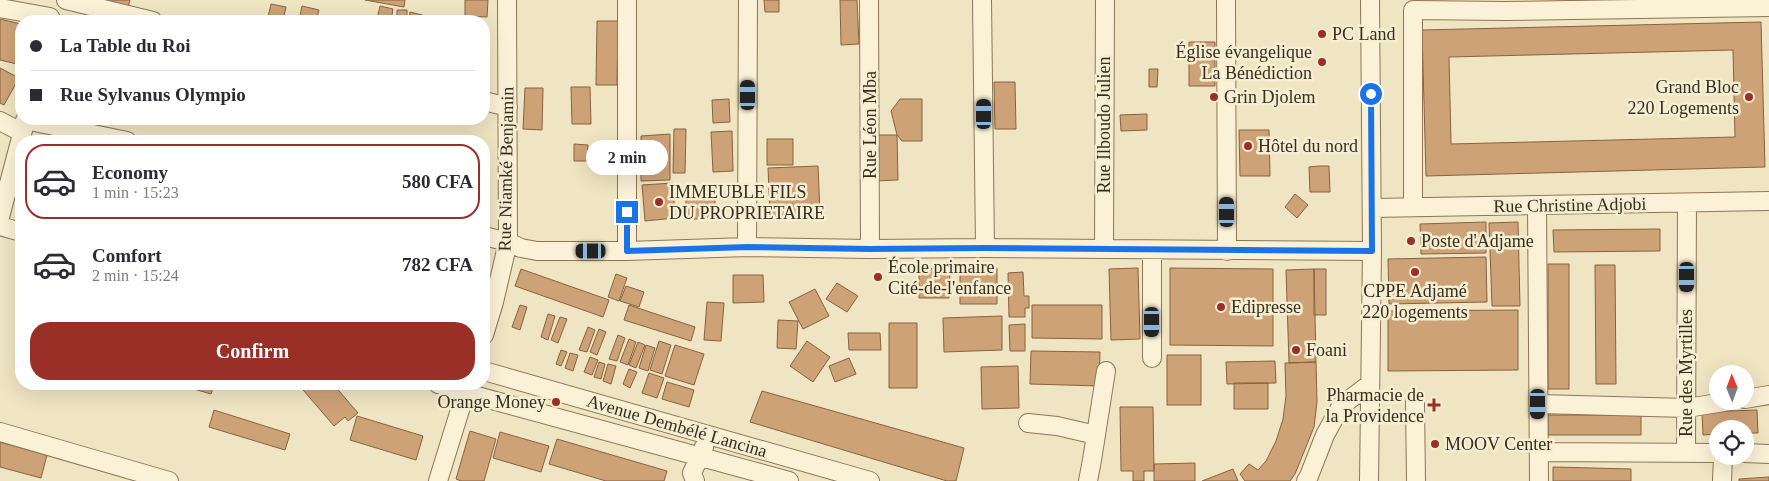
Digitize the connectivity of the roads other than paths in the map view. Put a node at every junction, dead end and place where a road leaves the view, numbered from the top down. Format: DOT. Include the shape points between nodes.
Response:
graph roads {
  1 [pos="66,0"];
  2 [pos="506,0"];
  3 [pos="627,0"];
  4 [pos="748,0"];
  5 [pos="869,0"];
  6 [pos="982,0"];
  7 [pos="1105,0"];
  8 [pos="1226,0"];
  9 [pos="1370,0"];
  10 [pos="1675,4"];
  11 [pos="1505,6"];
  12 [pos="1769,7"];
  13 [pos="0,8"];
  14 [pos="51,13"];
  15 [pos="128,15"];
  16 [pos="490,102"];
  17 [pos="508,107"];
  18 [pos="0,121"];
  19 [pos="15,123"];
  20 [pos="30,125"];
  21 [pos="91,135"];
  22 [pos="15,149"];
  23 [pos="4,179"];
  24 [pos="1769,201"];
  25 [pos="1687,202"];
  26 [pos="1537,205"];
  27 [pos="1413,207"];
  28 [pos="1372,208"];
  29 [pos="0,217"];
  30 [pos="0,226"];
  31 [pos="15,230"];
  32 [pos="490,238"];
  33 [pos="508,242"];
  34 [pos="747,247"];
  35 [pos="985,248"];
  36 [pos="870,249"];
  37 [pos="1104,249"];
  38 [pos="1152,250"];
  39 [pos="627,251"];
  40 [pos="1227,251"];
  41 [pos="1372,251"];
  42 [pos="490,315"];
  43 [pos="1152,358"];
  44 [pos="1106,372"];
  45 [pos="490,373"];
  46 [pos="1370,384"];
  47 [pos="466,390"];
  48 [pos="474,390"];
  49 [pos="1769,395"];
  50 [pos="1754,398"];
  51 [pos="1414,402"];
  52 [pos="1538,404"];
  53 [pos="1709,404"];
  54 [pos="1687,408"];
  55 [pos="1028,423"];
  56 [pos="0,432"];
  57 [pos="710,435"];
  58 [pos="1096,435"];
  59 [pos="1539,452"];
  60 [pos="1686,453"];
  61 [pos="1709,453"];
  62 [pos="1754,454"];
  63 [pos="1769,454"];
  64 [pos="700,457"];
  65 [pos="1723,465"];
  66 [pos="752,476"];
  67 [pos="169,481"];
  68 [pos="438,481"];
  69 [pos="695,481"];
  70 [pos="788,481"];
  71 [pos="870,481"];
  72 [pos="1088,481"];
  73 [pos="1306,481"];
  74 [pos="1369,481"];
  75 [pos="1416,481"];
  76 [pos="1539,481"];
  77 [pos="1722,481"];
  1 -- 15 [label="street"];
  2 -- 17 [label="street, Rue Niamké Benjamin"];
  3 -- 39 [label="street"];
  4 -- 34 [label="street"];
  5 -- 36 [label="street, Rue Léon Mba"];
  6 -- 35 [label="street"];
  7 -- 37 [label="street, Rue Ilboudo Julien"];
  8 -- 40 [label="street"];
  9 -- 28 [label="street"];
  10 -- 11 [label="street"];
  10 -- 12 [label="street"];
  11 -- 27 [label="street" via="1413,10"];
  13 -- 14 [label="street"];
  16 -- 17 [label="street"];
  17 -- 33 [label="street, Rue Niamké Benjamin"];
  18 -- 19 [label="street"];
  20 -- 21 [label="street"];
  22 -- 23 [label="street"];
  23 -- 29 [label="street"];
  24 -- 25 [label="street, Rue Christine Adjobi"];
  25 -- 26 [label="street, Rue Christine Adjobi"];
  25 -- 54 [label="street, Rue des Myrtilles"];
  26 -- 27 [label="street, Rue Christine Adjobi"];
  26 -- 52 [label="street"];
  27 -- 28 [label="street, Rue Christine Adjobi"];
  28 -- 41 [label="street"];
  30 -- 31 [label="street"];
  32 -- 33 [label="street"];
  33 -- 39 [label="street" via="537,251"];
  33 -- 42 [label="street, Rue Niamké Benjamin"];
  34 -- 36 [label="street"];
  34 -- 39 [label="street"];
  35 -- 36 [label="street"];
  35 -- 37 [label="street"];
  37 -- 38 [label="street"];
  38 -- 40 [label="street"];
  38 -- 43 [label="street"];
  40 -- 41 [label="street"];
  41 -- 46 [label="street"];
  44 -- 58 [label="street"];
  45 -- 57 [label="street, Avenue Dembélé Lancina"];
  46 -- 73 [label="street" via="1341,406"];
  46 -- 74 [label="street"];
  47 -- 68 [label="street"];
  48 -- 64 [label="street"];
  49 -- 50 [label="street"];
  51 -- 75 [label="street"];
  52 -- 54 [label="street"];
  52 -- 59 [label="street"];
  53 -- 54 [label="street"];
  54 -- 60 [label="street, Rue des Myrtilles"];
  55 -- 58 [label="street"];
  56 -- 67 [label="street"];
  57 -- 64 [label="street"];
  57 -- 71 [label="street, Avenue Dembélé Lancina"];
  58 -- 72 [label="street"];
  59 -- 60 [label="street"];
  59 -- 76 [label="street"];
  60 -- 61 [label="street"];
  62 -- 63 [label="street"];
  64 -- 66 [label="street"];
  64 -- 69 [label="street" via="692,472"];
  65 -- 77 [label="street"];
  66 -- 70 [label="street"];
}
